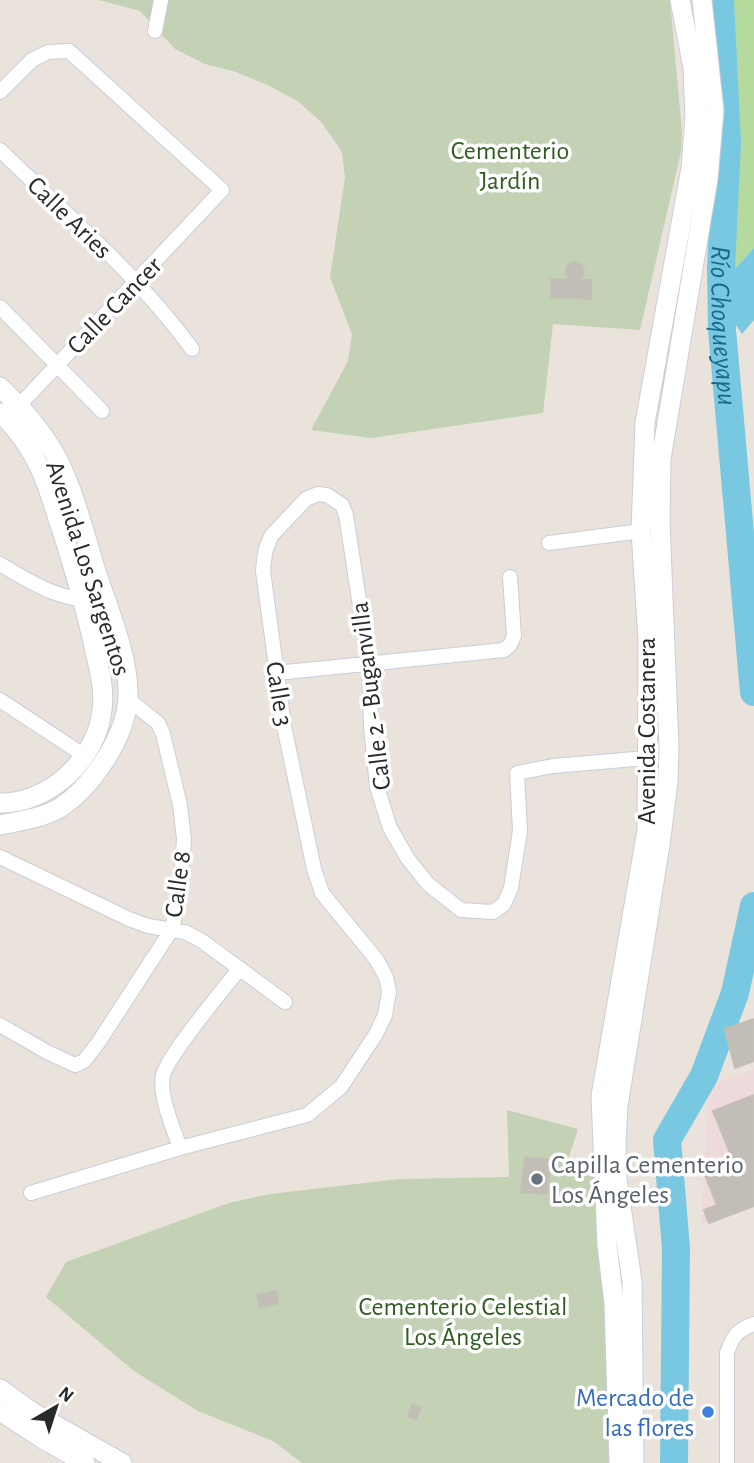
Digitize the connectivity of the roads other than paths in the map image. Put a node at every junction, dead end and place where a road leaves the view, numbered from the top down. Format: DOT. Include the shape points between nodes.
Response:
graph roads {
  1 [pos="161,0"];
  2 [pos="680,0"];
  3 [pos="702,0"];
  4 [pos="155,31"];
  5 [pos="0,92"];
  6 [pos="0,150"];
  7 [pos="136,282"];
  8 [pos="0,307"];
  9 [pos="192,349"];
  10 [pos="56,366"];
  11 [pos="0,387"];
  12 [pos="102,411"];
  13 [pos="9,412"];
  14 [pos="317,494"];
  15 [pos="641,531"];
  16 [pos="550,543"];
  17 [pos="0,564"];
  18 [pos="510,577"];
  19 [pos="105,600"];
  20 [pos="84,601"];
  21 [pos="369,665"];
  22 [pos="276,673"];
  23 [pos="128,699"];
  24 [pos="0,700"];
  25 [pos="85,756"];
  26 [pos="647,758"];
  27 [pos="0,803"];
  28 [pos="0,825"];
  29 [pos="0,857"];
  30 [pos="172,929"];
  31 [pos="239,969"];
  32 [pos="285,1002"];
  33 [pos="0,1025"];
  34 [pos="180,1148"];
  35 [pos="31,1193"];
  36 [pos="754,1324"];
  37 [pos="0,1389"];
  38 [pos="0,1411"];
  39 [pos="85,1463"];
  40 [pos="122,1463"];
  41 [pos="619,1463"];
  42 [pos="634,1463"];
  43 [pos="727,1463"];
  1 -- 4 [label="street"];
  2 -- 15 [label="main road, Avenida Costanera" via="693,68 694,131 645,423"];
  3 -- 42 [label="main road, Avenida Costanera" via="714,111 708,179 661,459 668,782 616,1144 632,1281"];
  5 -- 7 [label="street, Calle Cancer" via="33,60 48,52 69,51 222,190"];
  6 -- 7 [label="street, Calle Aries"];
  7 -- 9 [label="street, Calle Aries"];
  7 -- 10 [label="street, Calle Cancer"];
  8 -- 10 [label="street"];
  10 -- 12 [label="street"];
  10 -- 13 [label="street, Calle Cancer"];
  11 -- 13 [label="main road, Avenida Los Sargentos"];
  13 -- 19 [label="main road, Avenida Los Sargentos" via="43,436 59,461"];
  13 -- 20 [label="main road, Avenida Los Sargentos" via="39,466"];
  14 -- 21 [label="street, Calle 2 - Buganvilla" via="335,499 346,514"];
  14 -- 22 [label="street, Calle 3" via="306,499 271,536 265,552 262,570"];
  15 -- 16 [label="street"];
  15 -- 26 [label="main road, Avenida Costanera" via="648,640"];
  17 -- 20 [label="street" via="45,590"];
  18 -- 21 [label="street" via="513,641 507,648"];
  19 -- 20 [label="street"];
  19 -- 23 [label="main road, Avenida Los Sargentos" via="127,677"];
  20 -- 25 [label="main road, Avenida Los Sargentos" via="103,688 102,713"];
  21 -- 22 [label="street"];
  21 -- 26 [label="street, Calle 2 - Buganvilla" via="377,787 390,828 428,884 461,910 493,912 504,904 511,888 520,831 517,773"];
  22 -- 34 [label="street, Calle 3" via="313,869 322,893 386,977 385,1015 341,1087 307,1115"];
  23 -- 28 [label="main road, Avenida Los Sargentos" via="121,729 85,787 60,808"];
  23 -- 30 [label="street, Calle 8" via="158,723 180,805 184,839"];
  24 -- 25 [label="street"];
  25 -- 27 [label="main road, Avenida Los Sargentos" via="57,783 30,798"];
  26 -- 41 [label="main road, Avenida Costanera" via="647,830 601,1096"];
  29 -- 30 [label="street" via="129,919"];
  30 -- 31 [label="street" via="202,941"];
  30 -- 33 [label="street, Calle 8" via="84,1061 75,1065 60,1059"];
  31 -- 32 [label="street"];
  31 -- 34 [label="street" via="164,1073 163,1089"];
  34 -- 35 [label="street, Calle 3"];
  36 -- 43 [label="street" via="732,1337 727,1353"];
  37 -- 40 [label="main road"];
  38 -- 39 [label="main road"];
}
